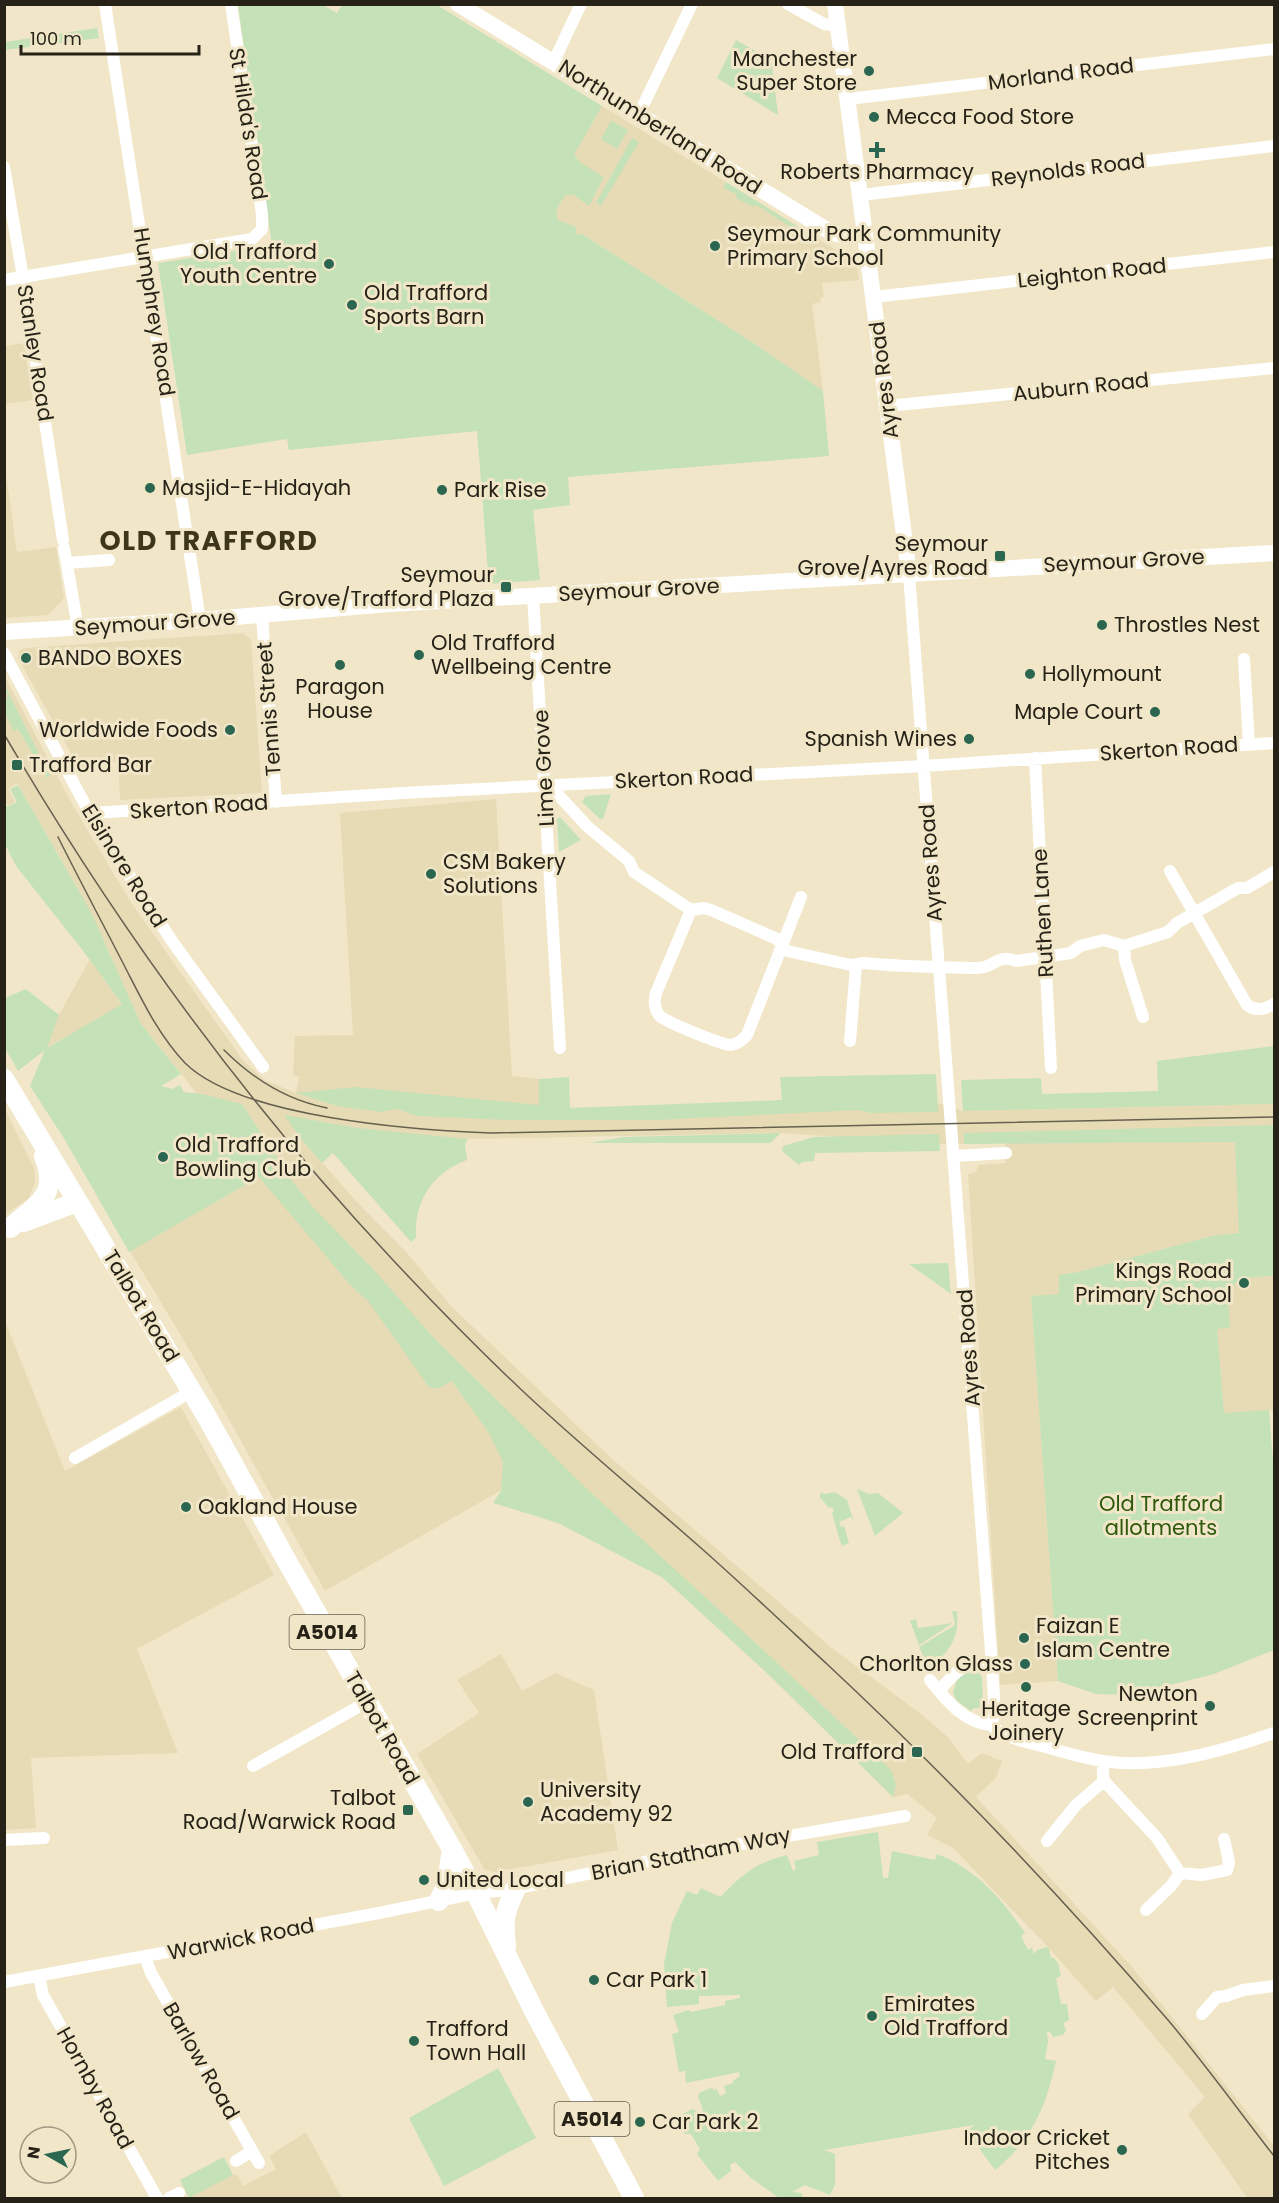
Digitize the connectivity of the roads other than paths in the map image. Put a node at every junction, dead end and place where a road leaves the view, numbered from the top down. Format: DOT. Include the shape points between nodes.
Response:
graph roads {
  1 [pos="105,4"];
  2 [pos="231,4"];
  3 [pos="581,4"];
  4 [pos="692,4"];
  5 [pos="788,4"];
  6 [pos="835,4"];
  7 [pos="463,6"];
  8 [pos="838,26"];
  9 [pos="1275,49"];
  10 [pos="554,61"];
  11 [pos="848,99"];
  12 [pos="639,114"];
  13 [pos="1275,146"];
  14 [pos="4,167"];
  15 [pos="861,195"];
  16 [pos="9,223"];
  17 [pos="866,234"];
  18 [pos="1275,252"];
  19 [pos="145,256"];
  20 [pos="23,277"];
  21 [pos="4,280"];
  22 [pos="874,297"];
  23 [pos="1275,368"];
  24 [pos="887,406"];
  25 [pos="1275,553"];
  26 [pos="109,560"];
  27 [pos="67,563"];
  28 [pos="909,573"];
  29 [pos="533,596"];
  30 [pos="262,615"];
  31 [pos="200,620"];
  32 [pos="78,628"];
  33 [pos="4,632"];
  34 [pos="4,653"];
  35 [pos="1244,659"];
  36 [pos="1275,743"];
  37 [pos="1249,744"];
  38 [pos="1035,758"];
  39 [pos="924,766"];
  40 [pos="548,786"];
  41 [pos="276,802"];
  42 [pos="93,813"];
  43 [pos="1170,871"];
  44 [pos="1275,872"];
  45 [pos="801,897"];
  46 [pos="691,910"];
  47 [pos="1195,914"];
  48 [pos="782,946"];
  49 [pos="1124,946"];
  50 [pos="1046,957"];
  51 [pos="856,966"];
  52 [pos="939,968"];
  53 [pos="1275,1004"];
  54 [pos="1143,1017"];
  55 [pos="850,1041"];
  56 [pos="560,1048"];
  57 [pos="263,1067"];
  58 [pos="1051,1068"];
  59 [pos="4,1079"];
  60 [pos="34,1129"];
  61 [pos="954,1153"];
  62 [pos="1006,1153"];
  63 [pos="77,1202"];
  64 [pos="7,1229"];
  65 [pos="192,1391"];
  66 [pos="75,1458"];
  67 [pos="992,1665"];
  68 [pos="930,1680"];
  69 [pos="939,1691"];
  70 [pos="367,1702"];
  71 [pos="991,1725"];
  72 [pos="1275,1732"];
  73 [pos="1103,1761"];
  74 [pos="253,1766"];
  75 [pos="1104,1781"];
  76 [pos="905,1816"];
  77 [pos="44,1838"];
  78 [pos="1224,1839"];
  79 [pos="4,1840"];
  80 [pos="1047,1840"];
  81 [pos="452,1849"];
  82 [pos="1180,1873"];
  83 [pos="516,1888"];
  84 [pos="476,1893"];
  85 [pos="439,1901"];
  86 [pos="1146,1910"];
  87 [pos="506,1954"];
  88 [pos="145,1957"];
  89 [pos="39,1976"];
  90 [pos="4,1982"];
  91 [pos="1275,1986"];
  92 [pos="1202,2014"];
  93 [pos="252,2151"];
  94 [pos="236,2161"];
  95 [pos="259,2163"];
  96 [pos="157,2199"];
  97 [pos="634,2199"];
  1 -- 19 [label="street, Humphrey Road"];
  2 -- 19 [label="street, St Hilda's Road" via="262,230 252,239"];
  3 -- 10 [label="street"];
  4 -- 12 [label="street"];
  5 -- 8 [label="street" via="824,24"];
  6 -- 8 [label="main road, Ayres Road"];
  7 -- 10 [label="main road, Northumberland Road"];
  8 -- 11 [label="main road, Ayres Road"];
  9 -- 11 [label="street, Morland Road"];
  10 -- 12 [label="main road, Northumberland Road"];
  11 -- 15 [label="main road, Ayres Road"];
  12 -- 17 [label="main road, Northumberland Road" via="834,234"];
  13 -- 15 [label="street, Reynolds Road"];
  14 -- 16 [label="street, Stanley Road"];
  15 -- 17 [label="main road, Ayres Road"];
  16 -- 20 [label="street, Stanley Road"];
  17 -- 22 [label="main road, Ayres Road"];
  18 -- 22 [label="street, Leighton Road"];
  19 -- 20 [label="street"];
  19 -- 31 [label="street, Humphrey Road"];
  20 -- 21 [label="street"];
  20 -- 27 [label="street, Stanley Road"];
  22 -- 24 [label="main road, Ayres Road"];
  23 -- 24 [label="street, Auburn Road"];
  24 -- 28 [label="main road, Ayres Road"];
  25 -- 28 [label="main road, Seymour Grove"];
  26 -- 27 [label="street"];
  27 -- 32 [label="street, Stanley Road"];
  28 -- 29 [label="main road, Seymour Grove"];
  28 -- 39 [label="street, Ayres Road"];
  29 -- 30 [label="main road, Seymour Grove"];
  29 -- 40 [label="street, Lime Grove"];
  30 -- 31 [label="main road, Seymour Grove"];
  30 -- 41 [label="street, Tennis Street"];
  31 -- 32 [label="main road, Seymour Grove"];
  32 -- 33 [label="main road, Seymour Grove"];
  34 -- 42 [label="street, Elsinore Road"];
  35 -- 37 [label="street"];
  36 -- 37 [label="street, Skerton Road"];
  37 -- 38 [label="street, Skerton Road"];
  38 -- 39 [label="street, Skerton Road"];
  38 -- 50 [label="street, Ruthen Lane"];
  39 -- 40 [label="street, Skerton Road"];
  39 -- 52 [label="street, Ayres Road"];
  40 -- 41 [label="street, Skerton Road"];
  40 -- 46 [label="street" via="629,861 634,872"];
  40 -- 56 [label="street, Lime Grove"];
  41 -- 42 [label="street, Skerton Road"];
  42 -- 57 [label="street, Elsinore Road" via="135,886"];
  43 -- 47 [label="street"];
  44 -- 47 [label="street" via="1247,888 1238,888"];
  45 -- 48 [label="street"];
  46 -- 48 [label="street" via="711,909 777,939"];
  46 -- 48 [label="street" via="655,1003 663,1018 713,1041 734,1044 747,1035"];
  47 -- 49 [label="street" via="1168,932"];
  47 -- 53 [label="street" via="1247,1005 1258,1009"];
  48 -- 51 [label="street" via="803,956"];
  49 -- 50 [label="street" via="1104,940 1080,946 1071,953"];
  49 -- 54 [label="street"];
  50 -- 52 [label="street" via="998,959 988,967"];
  50 -- 58 [label="street, Ruthen Lane"];
  51 -- 52 [label="street" via="864,963"];
  51 -- 55 [label="street"];
  52 -- 61 [label="street, Ayres Road"];
  59 -- 60 [label="main road, Talbot Road / A5014"];
  60 -- 63 [label="main road, Talbot Road / A5014"];
  60 -- 64 [label="main road" via="49,1168 50,1184 44,1197"];
  61 -- 62 [label="street"];
  61 -- 67 [label="street, Ayres Road"];
  63 -- 64 [label="main road"];
  63 -- 65 [label="main road, Talbot Road / A5014"];
  65 -- 66 [label="street"];
  65 -- 70 [label="main road, Talbot Road / A5014"];
  67 -- 69 [label="street" via="961,1668"];
  67 -- 71 [label="street, Ayres Road" via="995,1713"];
  68 -- 69 [label="street"];
  69 -- 71 [label="street" via="959,1712"];
  70 -- 74 [label="street"];
  70 -- 81 [label="main road, Talbot Road / A5014"];
  71 -- 73 [label="street" via="1010,1737"];
  72 -- 73 [label="street" via="1183,1758 1140,1763"];
  73 -- 75 [label="street"];
  75 -- 80 [label="street" via="1076,1805"];
  75 -- 82 [label="street" via="1157,1838"];
  76 -- 83 [label="street, Brian Statham Way" via="688,1853"];
  77 -- 79 [label="street"];
  78 -- 82 [label="street" via="1227,1870 1202,1875"];
  81 -- 84 [label="main road, Talbot Road / A5014"];
  81 -- 85 [label="main road" via="447,1883"];
  82 -- 86 [label="street"];
  83 -- 84 [label="street, Brian Statham Way"];
  83 -- 87 [label="main road" via="503,1920"];
  84 -- 85 [label="street, Warwick Road"];
  84 -- 87 [label="main road, Talbot Road / A5014"];
  85 -- 88 [label="street, Warwick Road"];
  87 -- 97 [label="main road, Talbot Road / A5014"];
  88 -- 89 [label="street, Warwick Road"];
  88 -- 93 [label="street, Barlow Road"];
  89 -- 90 [label="street, Warwick Road"];
  89 -- 96 [label="street, Hornby Road" via="43,1995"];
  91 -- 92 [label="street" via="1217,1997"];
  93 -- 94 [label="street"];
  93 -- 95 [label="street, Barlow Road"];
}
